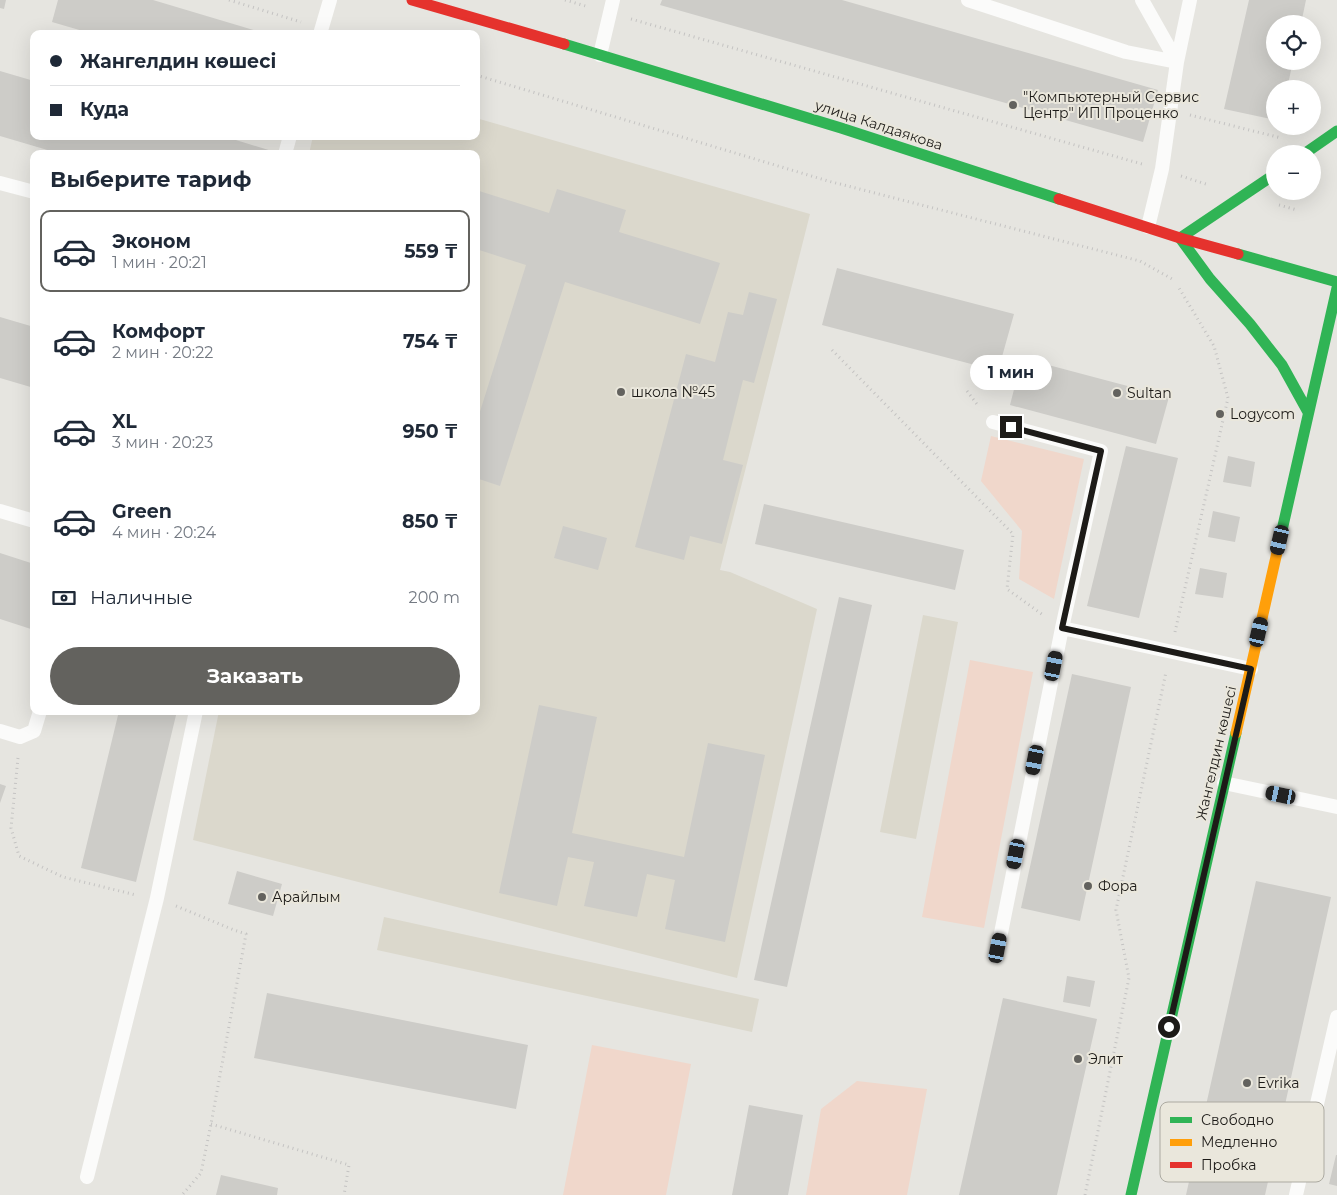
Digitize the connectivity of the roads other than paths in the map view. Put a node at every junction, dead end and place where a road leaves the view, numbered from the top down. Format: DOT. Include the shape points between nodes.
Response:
graph roads {
  1 [pos="330,0"];
  2 [pos="412,0"];
  3 [pos="968,0"];
  4 [pos="1142,0"];
  5 [pos="1190,0"];
  6 [pos="612,6"];
  7 [pos="321,30"];
  8 [pos="600,55"];
  9 [pos="1177,62"];
  10 [pos="1337,131"];
  11 [pos="1317,145"];
  12 [pos="1266,180"];
  13 [pos="0,183"];
  14 [pos="30,191"];
  15 [pos="1148,227"];
  16 [pos="1180,238"];
  17 [pos="1337,282"];
  18 [pos="1337,288"];
  19 [pos="1308,412"];
  20 [pos="993,422"];
  21 [pos="0,511"];
  22 [pos="30,520"];
  23 [pos="1062,628"];
  24 [pos="1251,669"];
  25 [pos="39,715"];
  26 [pos="195,715"];
  27 [pos="0,731"];
  28 [pos="1224,783"];
  29 [pos="1337,807"];
  30 [pos="998,948"];
  31 [pos="1337,1017"];
  32 [pos="1317,1102"];
  33 [pos="86,1177"];
  34 [pos="1299,1182"];
  35 [pos="1131,1195"];
  36 [pos="1296,1195"];
  1 -- 7 [label="lane"];
  2 -- 8 [label="main road, улица Калдаякова"];
  3 -- 9 [label="lane" via="1126,52"];
  4 -- 9 [label="lane"];
  5 -- 9 [label="lane"];
  6 -- 8 [label="lane"];
  8 -- 15 [label="main road, улица Калдаякова" via="841,128"];
  9 -- 15 [label="lane" via="1162,169"];
  10 -- 11 [label="main road"];
  12 -- 16 [label="main road"];
  13 -- 14 [label="lane"];
  15 -- 16 [label="main road, улица Калдаякова"];
  16 -- 17 [label="main road, улица Калдаякова"];
  16 -- 19 [label="main road" via="1282,365"];
  18 -- 19 [label="main road, Жангелдин көшесі"];
  19 -- 24 [label="main road, Жангелдин көшесі"];
  20 -- 23 [label="lane" via="1101,451"];
  21 -- 22 [label="lane"];
  23 -- 24 [label="lane"];
  23 -- 30 [label="lane"];
  24 -- 28 [label="main road, Жангелдин көшесі"];
  25 -- 27 [label="lane" via="34,731 20,737"];
  26 -- 33 [label="lane" via="157,898"];
  28 -- 29 [label="lane"];
  28 -- 35 [label="main road, Жангелдин көшесі"];
  31 -- 32 [label="lane"];
  34 -- 36 [label="lane"];
}
